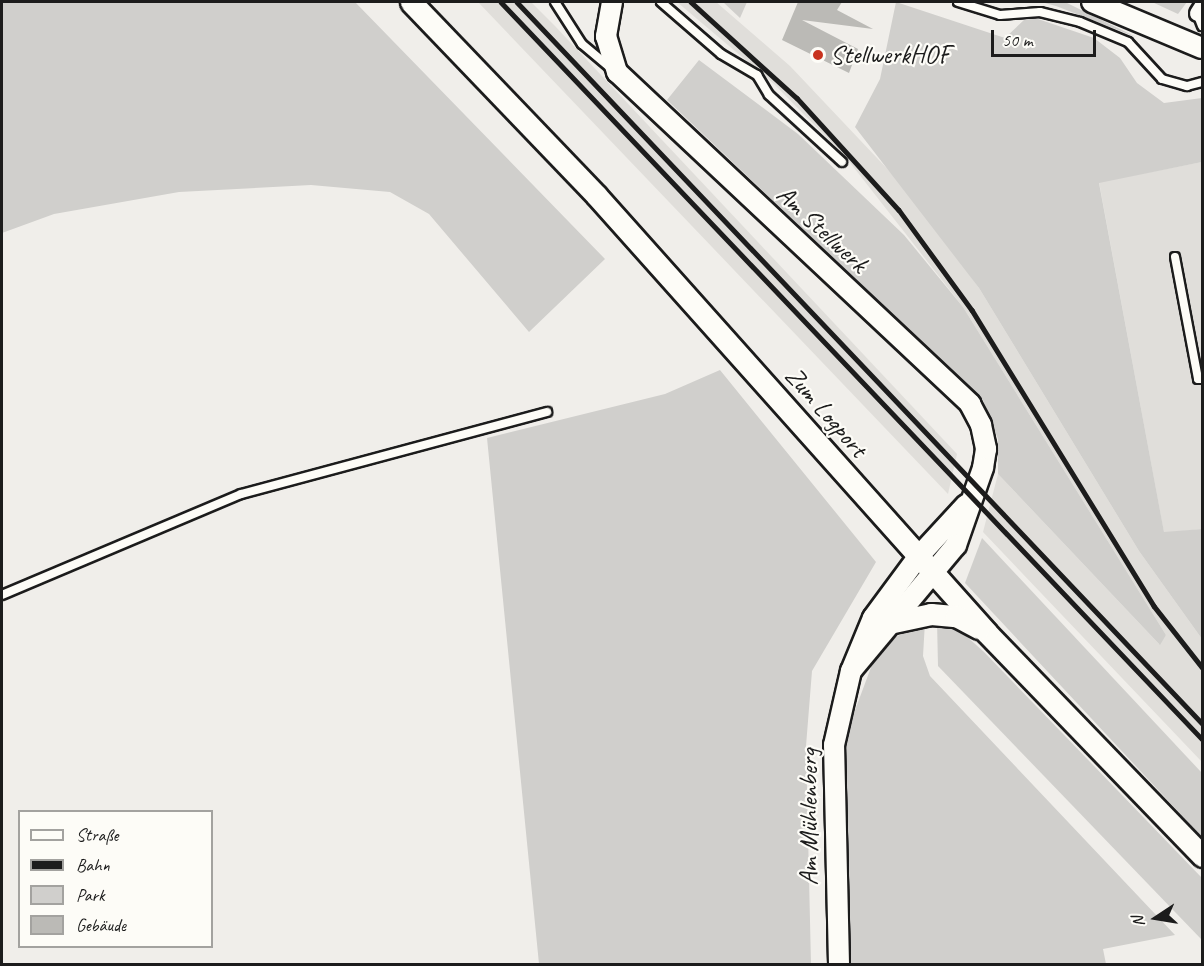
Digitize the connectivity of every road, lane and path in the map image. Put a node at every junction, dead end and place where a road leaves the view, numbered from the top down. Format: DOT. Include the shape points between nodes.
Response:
graph roads {
  1 [pos="411,2"];
  2 [pos="555,2"];
  3 [pos="661,2"];
  4 [pos="958,2"];
  5 [pos="1092,2"];
  6 [pos="610,7"];
  7 [pos="1203,48"];
  8 [pos="617,72"];
  9 [pos="1203,82"];
  10 [pos="842,162"];
  11 [pos="1175,257"];
  12 [pos="1203,379"];
  13 [pos="547,412"];
  14 [pos="970,500"];
  15 [pos="918,557"];
  16 [pos="933,573"];
  17 [pos="2,595"];
  18 [pos="888,623"];
  19 [pos="987,633"];
  20 [pos="851,672"];
  21 [pos="1203,856"];
  22 [pos="839,964"];
  1 -- 15 [label="main road, Zum Logport" via="596,195"];
  2 -- 8 [label="lane" via="582,44"];
  3 -- 10 [label="lane" via="713,48 757,75 769,95"];
  4 -- 9 [label="lane" via="1000,15 1040,12 1080,22 1128,42 1161,79 1187,86"];
  5 -- 7 [label="street"];
  6 -- 8 [label="street, Am Stellwerk" via="606,36"];
  8 -- 14 [label="street, Am Stellwerk" via="970,404 986,449"];
  11 -- 12 [label="lane" via="1198,380"];
  13 -- 17 [label="lane" via="241,494"];
  14 -- 15 [label="street, Am Stellwerk"];
  14 -- 16 [label="street, Am Stellwerk" via="956,545"];
  15 -- 16 [label="main road, Zum Logport"];
  15 -- 20 [label="street, Am Mühlenberg" via="873,618"];
  16 -- 18 [label="street, Am Mühlenberg"];
  16 -- 19 [label="main road, Zum Logport"];
  18 -- 19 [label="main road" via="908,615 947,615"];
  18 -- 20 [label="street, Am Mühlenberg"];
  19 -- 21 [label="main road, Zum Logport"];
  20 -- 22 [label="street, Am Mühlenberg" via="834,745"];
}
